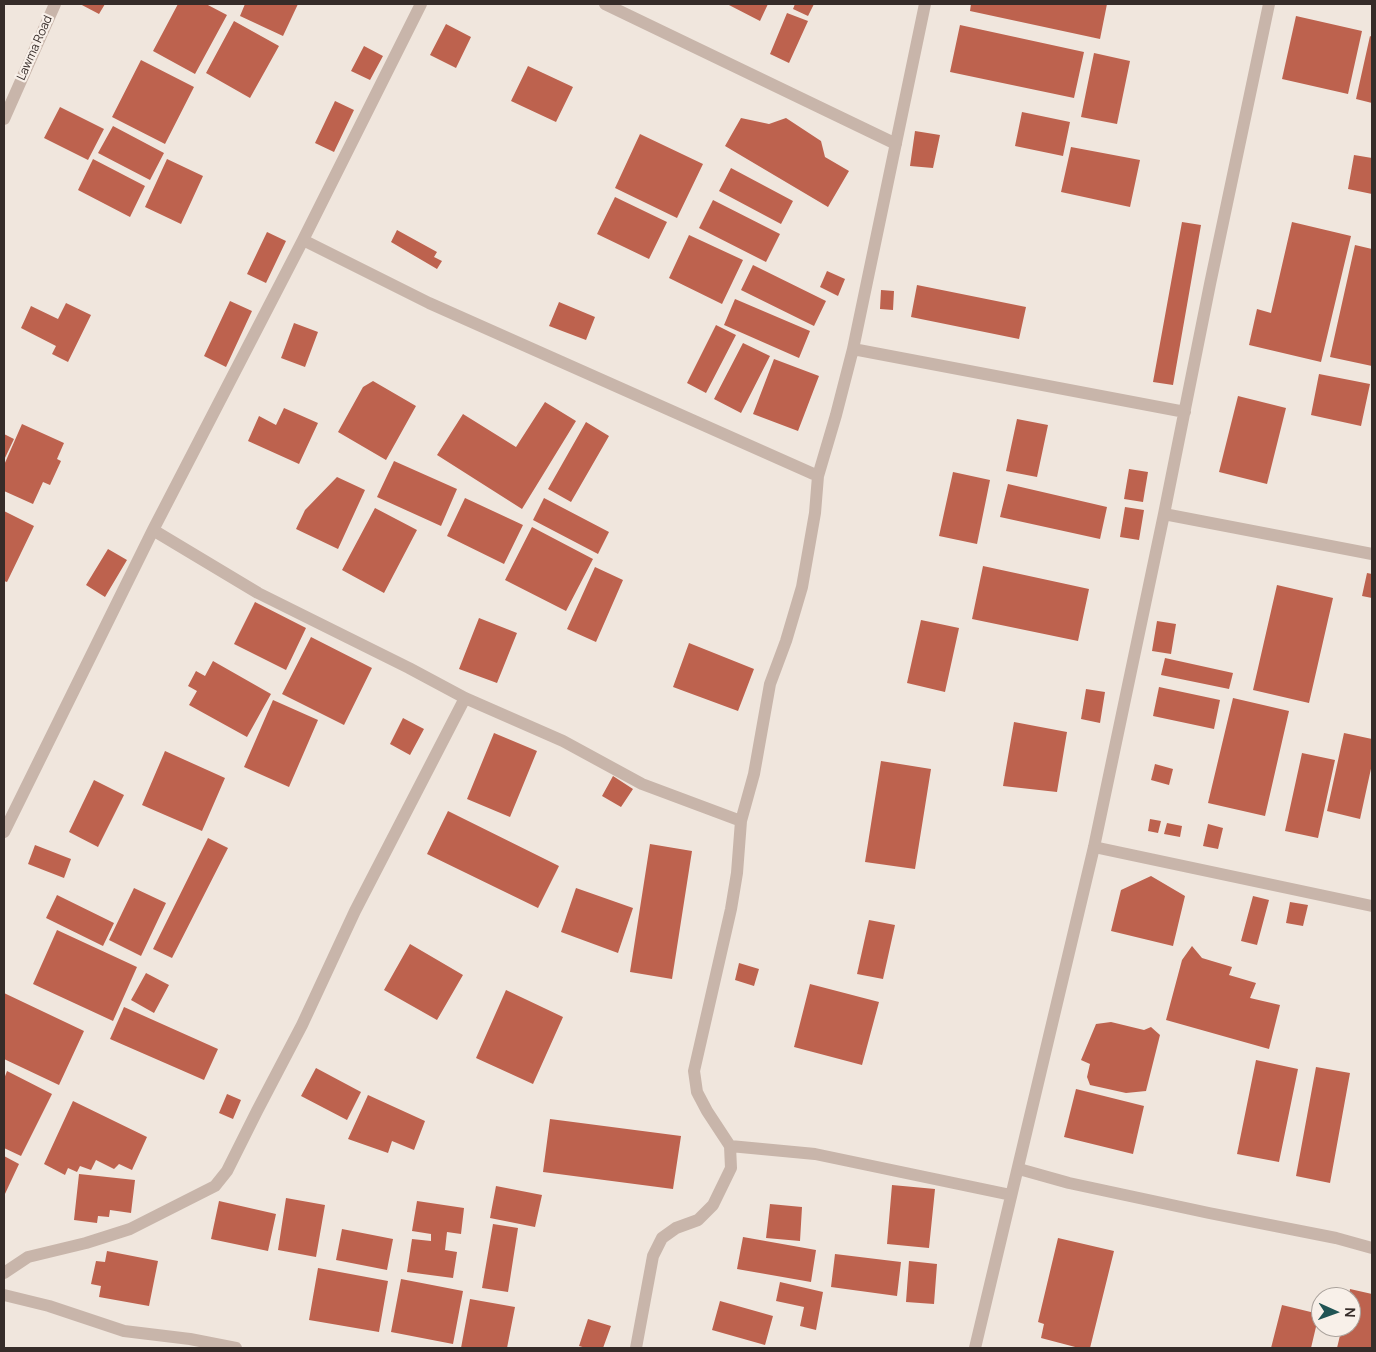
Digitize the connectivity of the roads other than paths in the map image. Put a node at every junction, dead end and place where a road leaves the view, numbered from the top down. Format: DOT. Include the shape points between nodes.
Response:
graph roads {
  1 [pos="54,4"];
  2 [pos="421,4"];
  3 [pos="605,4"];
  4 [pos="925,4"];
  5 [pos="1269,4"];
  6 [pos="4,119"];
  7 [pos="896,144"];
  8 [pos="303,240"];
  9 [pos="853,349"];
  10 [pos="1184,412"];
  11 [pos="818,476"];
  12 [pos="1164,514"];
  13 [pos="152,530"];
  14 [pos="1372,554"];
  15 [pos="465,698"];
  16 [pos="741,821"];
  17 [pos="4,832"];
  18 [pos="1094,847"];
  19 [pos="1372,906"];
  20 [pos="730,1146"];
  21 [pos="1019,1169"];
  22 [pos="1011,1195"];
  23 [pos="1372,1248"];
  24 [pos="4,1273"];
  25 [pos="4,1295"];
  26 [pos="236,1348"];
  27 [pos="636,1348"];
  28 [pos="975,1348"];
  1 -- 6 [label="street, Lawma Road"];
  2 -- 8 [label="street"];
  3 -- 7 [label="street"];
  4 -- 7 [label="street"];
  5 -- 10 [label="street"];
  7 -- 9 [label="street"];
  8 -- 11 [label="street" via="429,303"];
  8 -- 13 [label="street"];
  9 -- 10 [label="street"];
  9 -- 11 [label="street"];
  10 -- 12 [label="street"];
  11 -- 16 [label="street" via="802,588 770,684 754,774"];
  12 -- 14 [label="street"];
  12 -- 18 [label="street"];
  13 -- 15 [label="street" via="258,593"];
  13 -- 17 [label="street"];
  15 -- 16 [label="street" via="563,741 642,784"];
  15 -- 24 [label="street" via="354,910 302,1025 228,1171 215,1186 130,1228 28,1257"];
  16 -- 20 [label="street" via="731,910 694,1071 697,1092"];
  18 -- 19 [label="street"];
  18 -- 21 [label="street"];
  20 -- 22 [label="street" via="815,1154"];
  20 -- 27 [label="street" via="731,1168 713,1205 698,1220 676,1228 662,1238 653,1256"];
  21 -- 22 [label="street"];
  21 -- 23 [label="street" via="1069,1183"];
  22 -- 28 [label="street"];
  25 -- 26 [label="street" via="124,1331 190,1338"];
}
